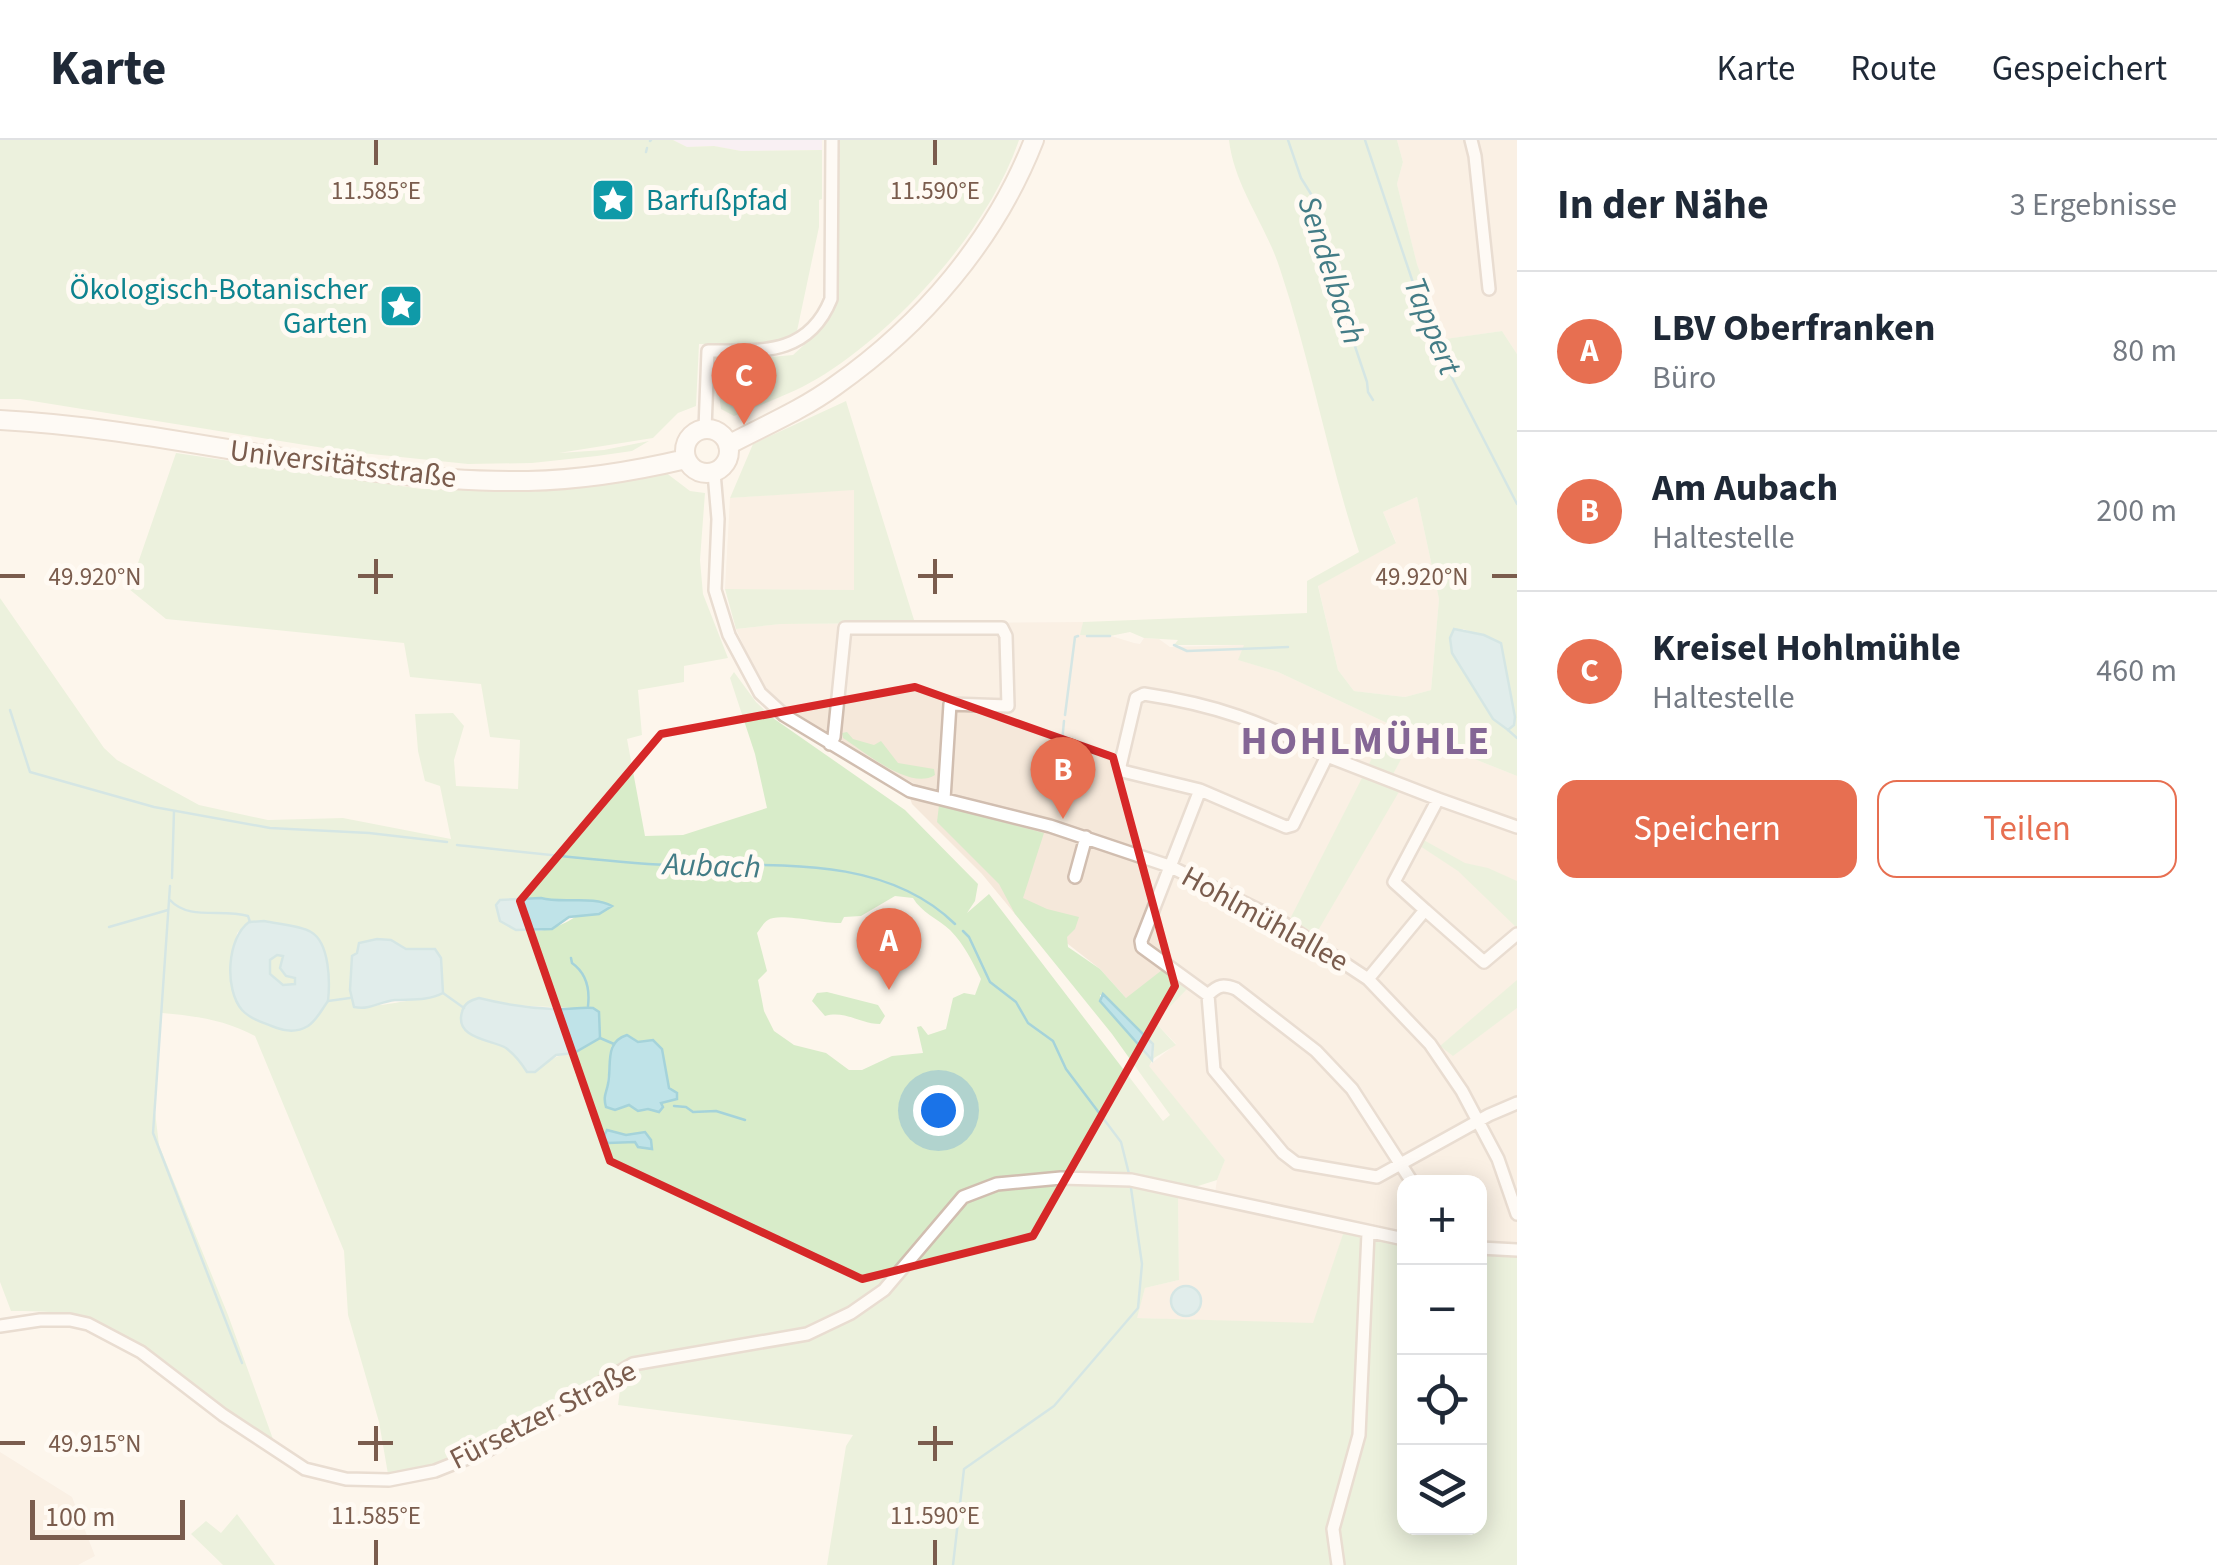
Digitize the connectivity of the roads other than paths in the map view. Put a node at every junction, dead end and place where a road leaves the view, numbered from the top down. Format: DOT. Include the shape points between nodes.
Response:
graph roads {
  1 [pos="832,140"];
  2 [pos="1034,140"];
  3 [pos="1471,140"];
  4 [pos="1489,288"];
  5 [pos="0,420"];
  6 [pos="705,429"];
  7 [pos="728,445"];
  8 [pos="686,459"];
  9 [pos="714,472"];
  10 [pos="830,744"];
  11 [pos="1327,756"];
  12 [pos="1200,790"];
  13 [pos="944,799"];
  14 [pos="1438,799"];
  15 [pos="1517,827"];
  16 [pos="1086,836"];
  17 [pos="1170,866"];
  18 [pos="1075,878"];
  19 [pos="1425,910"];
  20 [pos="1517,934"];
  21 [pos="1368,978"];
  22 [pos="1208,995"];
  23 [pos="1517,1104"];
  24 [pos="1480,1120"];
  25 [pos="1401,1164"];
  26 [pos="1408,1175"];
  27 [pos="1514,1191"];
  28 [pos="1517,1214"];
  29 [pos="1368,1233"];
  30 [pos="1397,1238"];
  31 [pos="1487,1248"];
  32 [pos="1517,1250"];
  33 [pos="0,1326"];
  34 [pos="1338,1565"];
  1 -- 6 [label="street" via="831,299 823,319 779,348 708,351"];
  2 -- 7 [label="main road" via="973,253 891,342 812,401"];
  3 -- 4 [label="street"];
  5 -- 8 [label="main road, Universitätsstraße" via="481,480 566,479"];
  6 -- 7 [label="main road"];
  6 -- 8 [label="main road" via="688,440"];
  7 -- 9 [label="main road" via="728,459"];
  8 -- 9 [label="main road" via="694,470"];
  9 -- 10 [label="street, Hohlmühlallee" via="720,614 760,692"];
  10 -- 13 [label="street, Hohlmühlallee" via="910,792"];
  10 -- 13 [label="street" via="845,628 1002,628 1008,706 950,704"];
  11 -- 12 [label="street" via="1293,825 1286,827"];
  11 -- 12 [label="street" via="1229,711 1144,694 1136,698 1122,771"];
  11 -- 14 [label="street"];
  12 -- 17 [label="street"];
  13 -- 16 [label="street, Hohlmühlallee"];
  14 -- 15 [label="street"];
  14 -- 19 [label="street" via="1394,882"];
  16 -- 17 [label="street, Hohlmühlallee"];
  16 -- 18 [label="street"];
  17 -- 21 [label="street, Hohlmühlallee" via="1279,920"];
  17 -- 22 [label="street" via="1142,947"];
  19 -- 20 [label="street" via="1484,962"];
  19 -- 21 [label="street"];
  21 -- 24 [label="street, Hohlmühlallee" via="1430,1044"];
  22 -- 25 [label="street" via="1216,986 1236,989 1316,1051 1352,1088"];
  22 -- 25 [label="street" via="1214,1070 1283,1153 1296,1162 1366,1176"];
  23 -- 24 [label="street"];
  24 -- 25 [label="street"];
  24 -- 27 [label="street, Hohlmühlallee"];
  25 -- 26 [label="street"];
  27 -- 28 [label="street, Hohlmühlallee"];
  29 -- 30 [label="street, Fürsetzer Straße"];
  29 -- 33 [label="street, Fürsetzer Straße" via="1132,1180 996,1184 963,1196 884,1290 851,1313 808,1334 633,1364 488,1450 390,1480 305,1469 140,1352 88,1324 40,1320"];
  29 -- 34 [label="street" via="1359,1435 1333,1529"];
  31 -- 32 [label="street"];
}
